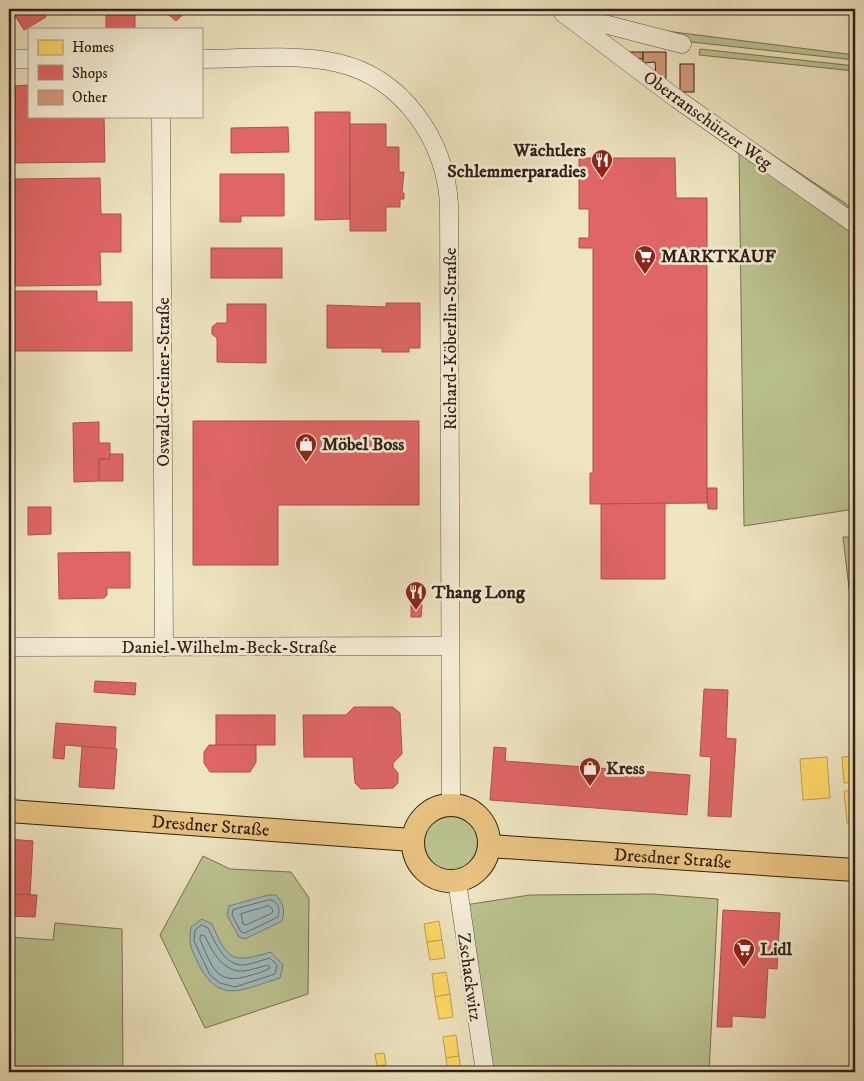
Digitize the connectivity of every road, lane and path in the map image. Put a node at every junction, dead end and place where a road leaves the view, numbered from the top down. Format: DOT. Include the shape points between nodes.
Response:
graph roads {
  1 [pos="558,11"];
  2 [pos="682,44"];
  3 [pos="9,59"];
  4 [pos="28,59"];
  5 [pos="202,59"];
  6 [pos="161,118"];
  7 [pos="855,224"];
  8 [pos="450,646"];
  9 [pos="9,647"];
  10 [pos="164,647"];
  11 [pos="451,805"];
  12 [pos="9,811"];
  13 [pos="412,840"];
  14 [pos="489,846"];
  15 [pos="855,870"];
  16 [pos="457,881"];
  17 [pos="484,1072"];
  1 -- 2 [label="street"];
  1 -- 7 [label="street, Oberranschützer Weg"];
  3 -- 4 [label="street"];
  5 -- 8 [label="street, Richard-Köberlin-Straße" via="303,58 338,63 365,72 407,103 437,148 448,187 449,204"];
  6 -- 10 [label="street, Oswald-Greiner-Straße"];
  8 -- 10 [label="street, Daniel-Wilhelm-Beck-Straße"];
  8 -- 11 [label="street, Richard-Köberlin-Straße"];
  9 -- 10 [label="street, Daniel-Wilhelm-Beck-Straße"];
  11 -- 13 [label="main road" via="433,809 424,815"];
  11 -- 14 [label="main road" via="464,807 476,814 484,823"];
  12 -- 13 [label="main road, Dresdner Straße"];
  13 -- 16 [label="main road" via="414,854 426,873 436,879"];
  14 -- 15 [label="main road, Dresdner Straße"];
  14 -- 16 [label="main road" via="479,869"];
  16 -- 17 [label="street, Zschackwitz"];
}
